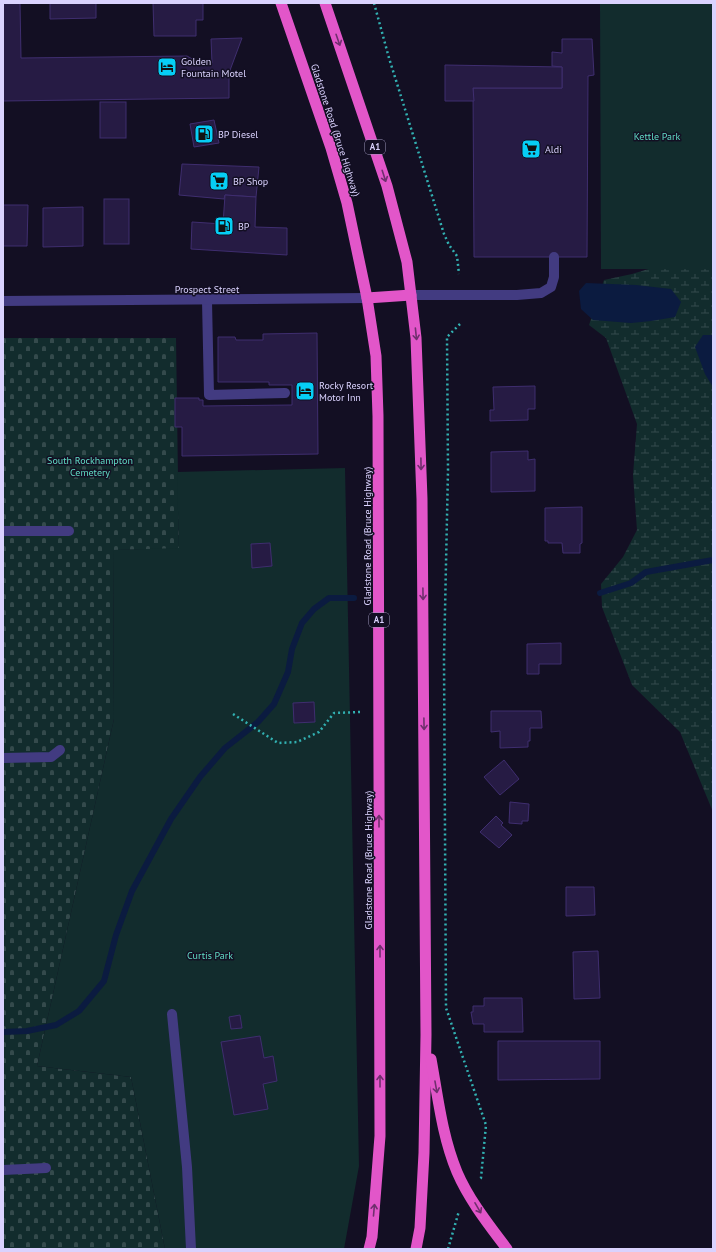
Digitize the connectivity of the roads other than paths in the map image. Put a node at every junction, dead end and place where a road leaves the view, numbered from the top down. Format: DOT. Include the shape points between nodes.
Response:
graph roads {
  1 [pos="282,3"];
  2 [pos="325,3"];
  3 [pos="554,256"];
  4 [pos="411,295"];
  5 [pos="367,298"];
  6 [pos="3,301"];
  7 [pos="207,301"];
  8 [pos="285,393"];
  9 [pos="68,530"];
  10 [pos="3,531"];
  11 [pos="60,750"];
  12 [pos="3,758"];
  13 [pos="172,1014"];
  14 [pos="426,1035"];
  15 [pos="46,1168"];
  16 [pos="3,1170"];
  17 [pos="191,1249"];
  18 [pos="369,1249"];
  19 [pos="416,1249"];
  20 [pos="507,1249"];
  1 -- 5 [label="highway, Gladstone Road (Bruce Highway) / A1" via="347,203"];
  2 -- 4 [label="highway, A1, one-way" via="388,186 405,255"];
  3 -- 4 [label="street" via="554,277 551,287 541,293 517,296"];
  4 -- 5 [label="highway, Prospect Street"];
  4 -- 14 [label="highway, A1, one-way" via="416,338 422,499"];
  5 -- 7 [label="street, Prospect Street"];
  18 -- 5 [label="highway, Gladstone Road (Bruce Highway) / A1, one-way" via="380,1120 378,416 376,356"];
  6 -- 7 [label="street, Prospect Street"];
  7 -- 8 [label="street" via="209,395"];
  9 -- 10 [label="street"];
  11 -- 12 [label="street" via="51,757"];
  13 -- 17 [label="street" via="187,1167"];
  14 -- 19 [label="highway, A1" via="424,1153 420,1228"];
  14 -- 20 [label="highway, one-way" via="445,1138 457,1173 480,1213"];
  15 -- 16 [label="street"];
}
